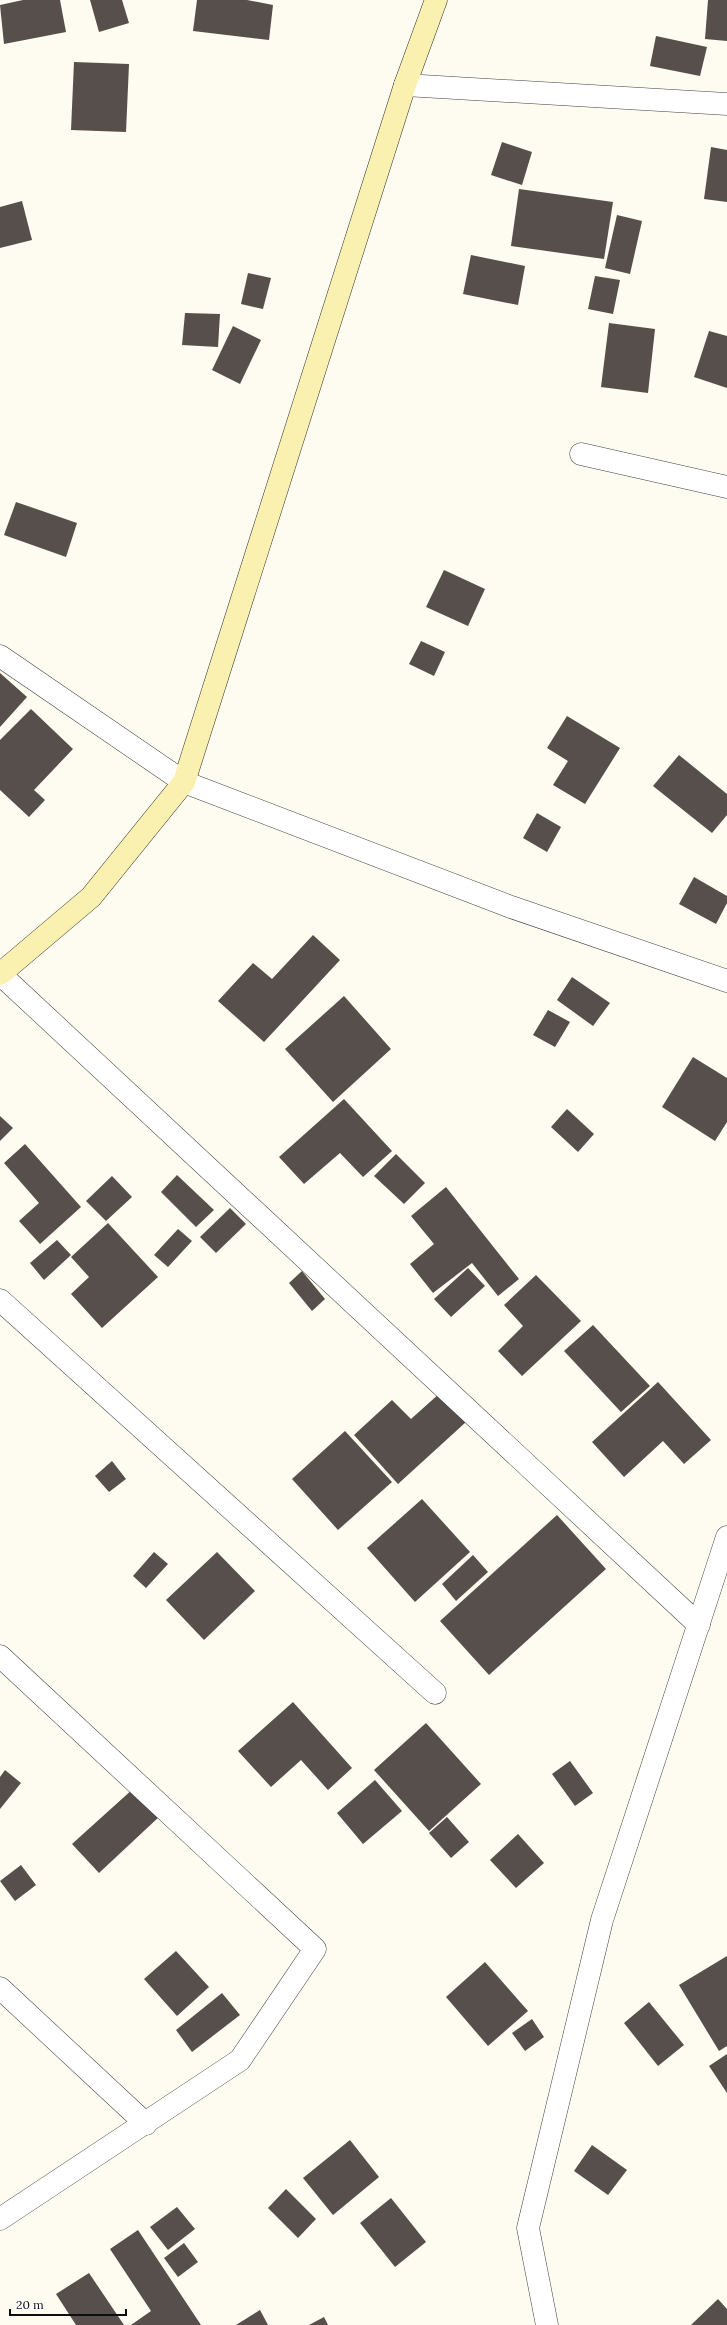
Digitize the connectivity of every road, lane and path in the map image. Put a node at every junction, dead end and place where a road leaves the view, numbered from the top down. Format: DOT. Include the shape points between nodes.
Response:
graph roads {
  1 [pos="436,0"];
  2 [pos="405,85"];
  3 [pos="727,104"];
  4 [pos="581,454"];
  5 [pos="727,487"];
  6 [pos="0,656"];
  7 [pos="184,782"];
  8 [pos="0,974"];
  9 [pos="727,981"];
  10 [pos="0,1300"];
  11 [pos="727,1537"];
  12 [pos="698,1624"];
  13 [pos="0,1656"];
  14 [pos="435,1693"];
  15 [pos="0,1988"];
  16 [pos="146,2124"];
  17 [pos="0,2219"];
  18 [pos="547,2325"];
  1 -- 2 [label="street"];
  2 -- 3 [label="street"];
  2 -- 7 [label="street"];
  4 -- 5 [label="street"];
  6 -- 7 [label="street"];
  7 -- 8 [label="street" via="91,897"];
  7 -- 9 [label="street" via="511,907"];
  8 -- 12 [label="street"];
  10 -- 14 [label="street"];
  11 -- 12 [label="street"];
  12 -- 18 [label="street" via="602,1920 528,2228"];
  13 -- 16 [label="street" via="315,1948 240,2060"];
  15 -- 16 [label="street"];
  16 -- 17 [label="street"];
}
